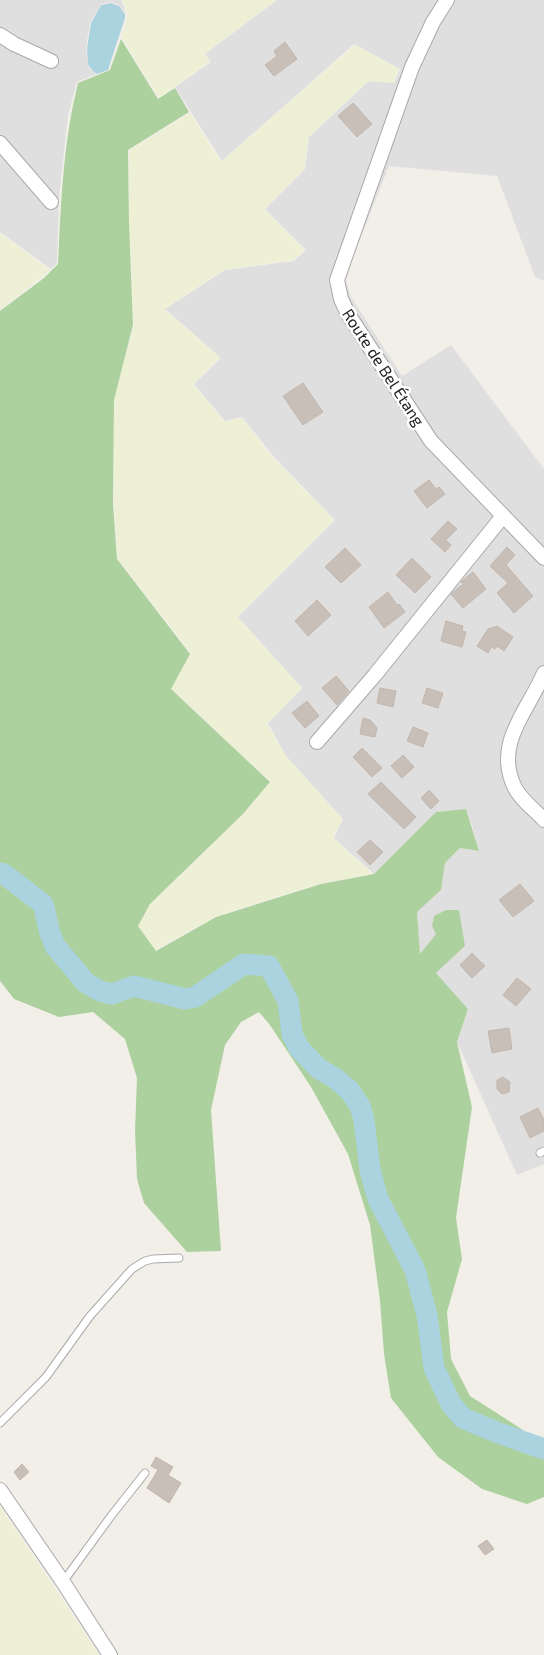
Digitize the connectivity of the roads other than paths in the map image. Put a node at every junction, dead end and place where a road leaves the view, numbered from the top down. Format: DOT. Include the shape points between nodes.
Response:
graph roads {
  1 [pos="447,0"];
  2 [pos="0,35"];
  3 [pos="52,61"];
  4 [pos="0,143"];
  5 [pos="51,202"];
  6 [pos="503,516"];
  7 [pos="544,558"];
  8 [pos="544,673"];
  9 [pos="317,742"];
  10 [pos="544,820"];
  11 [pos="179,1258"];
  12 [pos="0,1423"];
  13 [pos="145,1473"];
  14 [pos="0,1490"];
  15 [pos="63,1582"];
  16 [pos="110,1655"];
  1 -- 6 [label="street, Route de Bel Étang" via="412,67 337,280 348,314 431,441"];
  2 -- 3 [label="street"];
  4 -- 5 [label="street"];
  6 -- 7 [label="street, Route de Bel Étang"];
  6 -- 9 [label="street"];
  8 -- 10 [label="street" via="513,730 508,754 516,790"];
  11 -- 12 [label="lane" via="153,1259 132,1268 90,1316 46,1377"];
  13 -- 15 [label="lane"];
  14 -- 15 [label="street"];
  15 -- 16 [label="street"];
}
